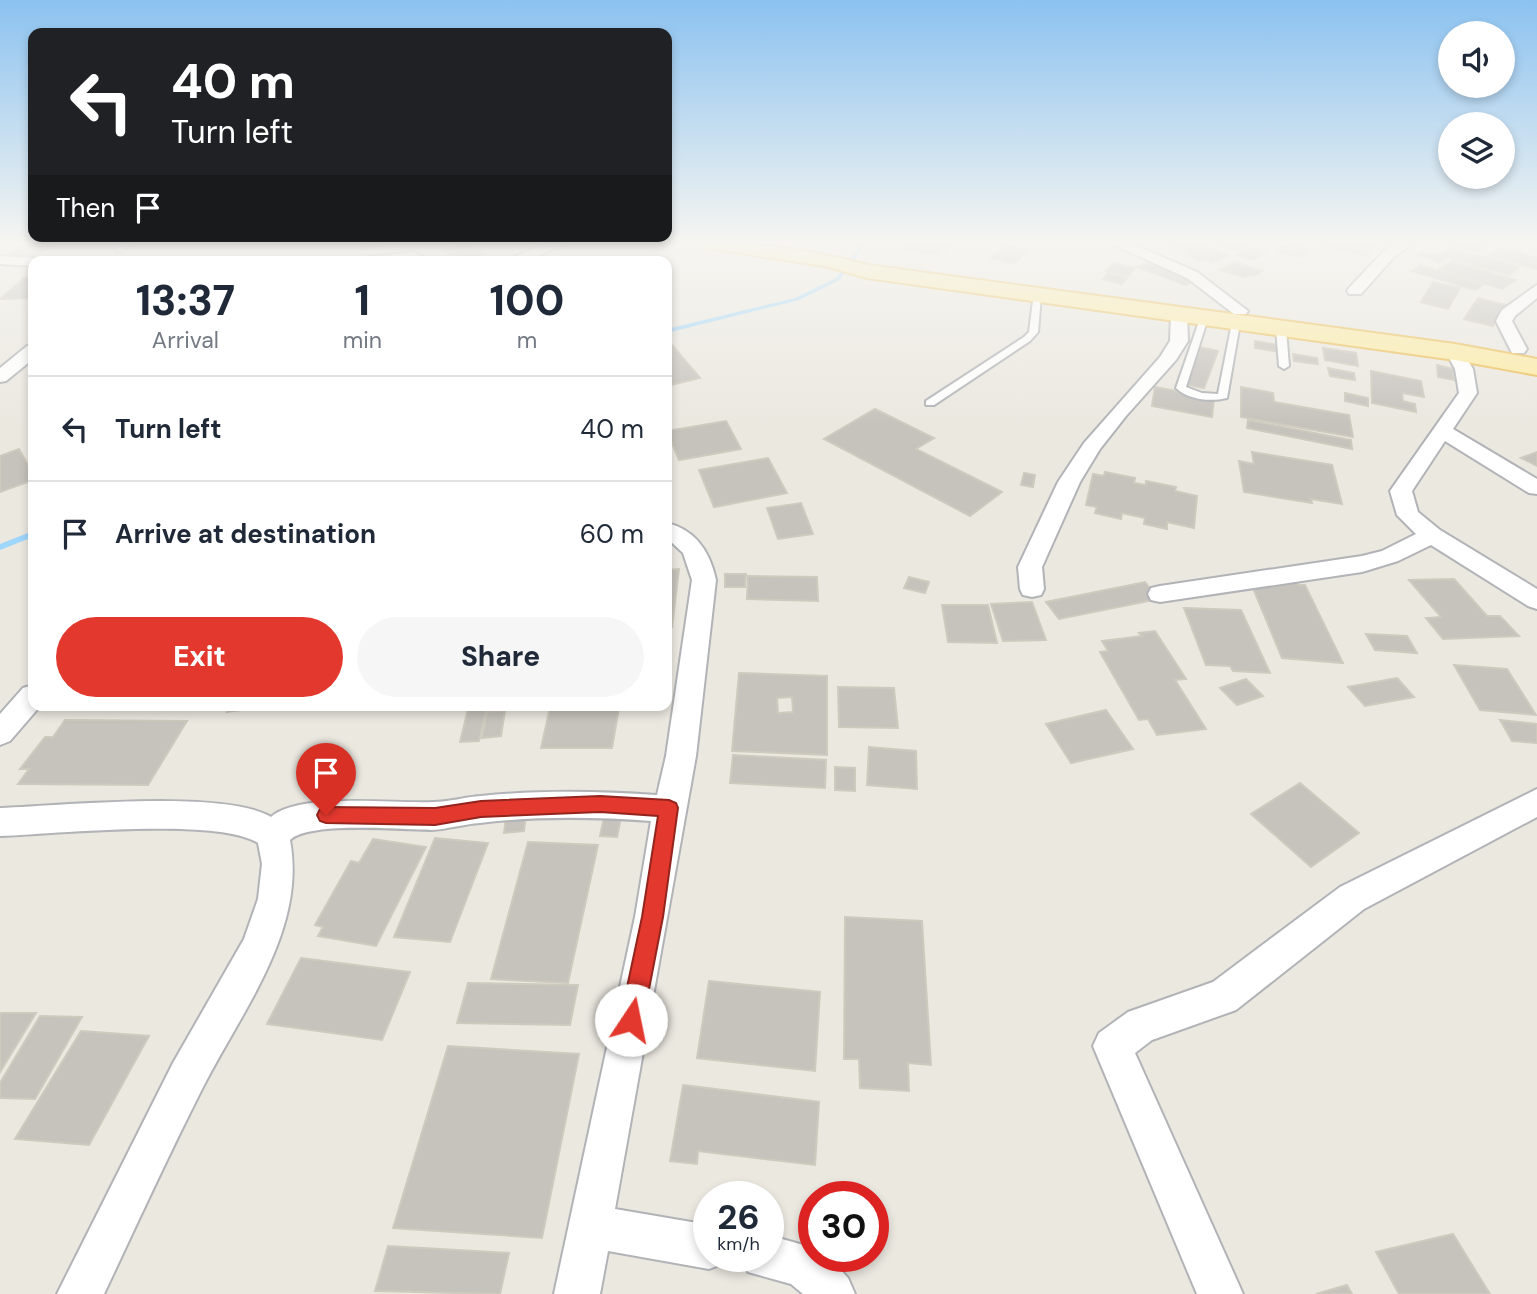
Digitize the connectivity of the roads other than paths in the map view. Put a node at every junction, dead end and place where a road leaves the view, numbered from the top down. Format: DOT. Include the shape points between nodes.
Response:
graph roads {
  1 [pos="1036,303"];
  2 [pos="1097,303"];
  3 [pos="1141,303"];
  4 [pos="1223,303"];
  5 [pos="1520,303"];
  6 [pos="1179,315"];
  7 [pos="1238,317"];
  8 [pos="1204,318"];
  9 [pos="1281,329"];
  10 [pos="1455,352"];
  11 [pos="28,354"];
  12 [pos="1532,360"];
  13 [pos="1284,366"];
  14 [pos="0,377"];
  15 [pos="930,403"];
  16 [pos="1442,431"];
  17 [pos="1537,488"];
  18 [pos="672,532"];
  19 [pos="1432,535"];
  20 [pos="1032,589"];
  21 [pos="1160,594"];
  22 [pos="1537,600"];
  23 [pos="28,702"];
  24 [pos="0,733"];
  25 [pos="1537,802"];
  26 [pos="669,808"];
  27 [pos="0,822"];
  28 [pos="273,835"];
  29 [pos="589,1226"];
  30 [pos="693,1244"];
  31 [pos="784,1260"];
  32 [pos="79,1294"];
  33 [pos="577,1294"];
  34 [pos="832,1294"];
  35 [pos="1220,1294"];
  1 -- 15 [label="lane" via="1033,332 1027,339"];
  2 -- 6 [label="main road"];
  3 -- 7 [label="main road"];
  4 -- 7 [label="street"];
  5 -- 12 [label="street" via="1504,321"];
  6 -- 8 [label="main road"];
  6 -- 20 [label="street" via="1179,341 1091,447 1069,482 1030,567"];
  7 -- 8 [label="main road"];
  7 -- 8 [label="lane" via="1223,396 1217,398 1181,388"];
  7 -- 9 [label="main road"];
  7 -- 12 [label="main road"];
  9 -- 10 [label="main road"];
  9 -- 13 [label="lane"];
  10 -- 12 [label="main road"];
  10 -- 16 [label="street" via="1468,393"];
  11 -- 14 [label="street"];
  16 -- 17 [label="street"];
  16 -- 19 [label="street" via="1401,491 1408,515"];
  18 -- 26 [label="street" via="692,546 704,580 681,756"];
  19 -- 21 [label="street" via="1362,564"];
  19 -- 22 [label="street"];
  23 -- 24 [label="street"];
  25 -- 35 [label="street" via="1352,898 1223,997 1141,1025 1112,1046"];
  26 -- 28 [label="street" via="600,804 481,809 435,816 326,815 286,823"];
  26 -- 29 [label="street" via="653,917"];
  27 -- 28 [label="street" via="177,815 252,822"];
  28 -- 32 [label="street" via="278,864 275,899 259,947 187,1077"];
  29 -- 30 [label="street"];
  29 -- 33 [label="street"];
  31 -- 34 [label="street" via="817,1272"];
}
